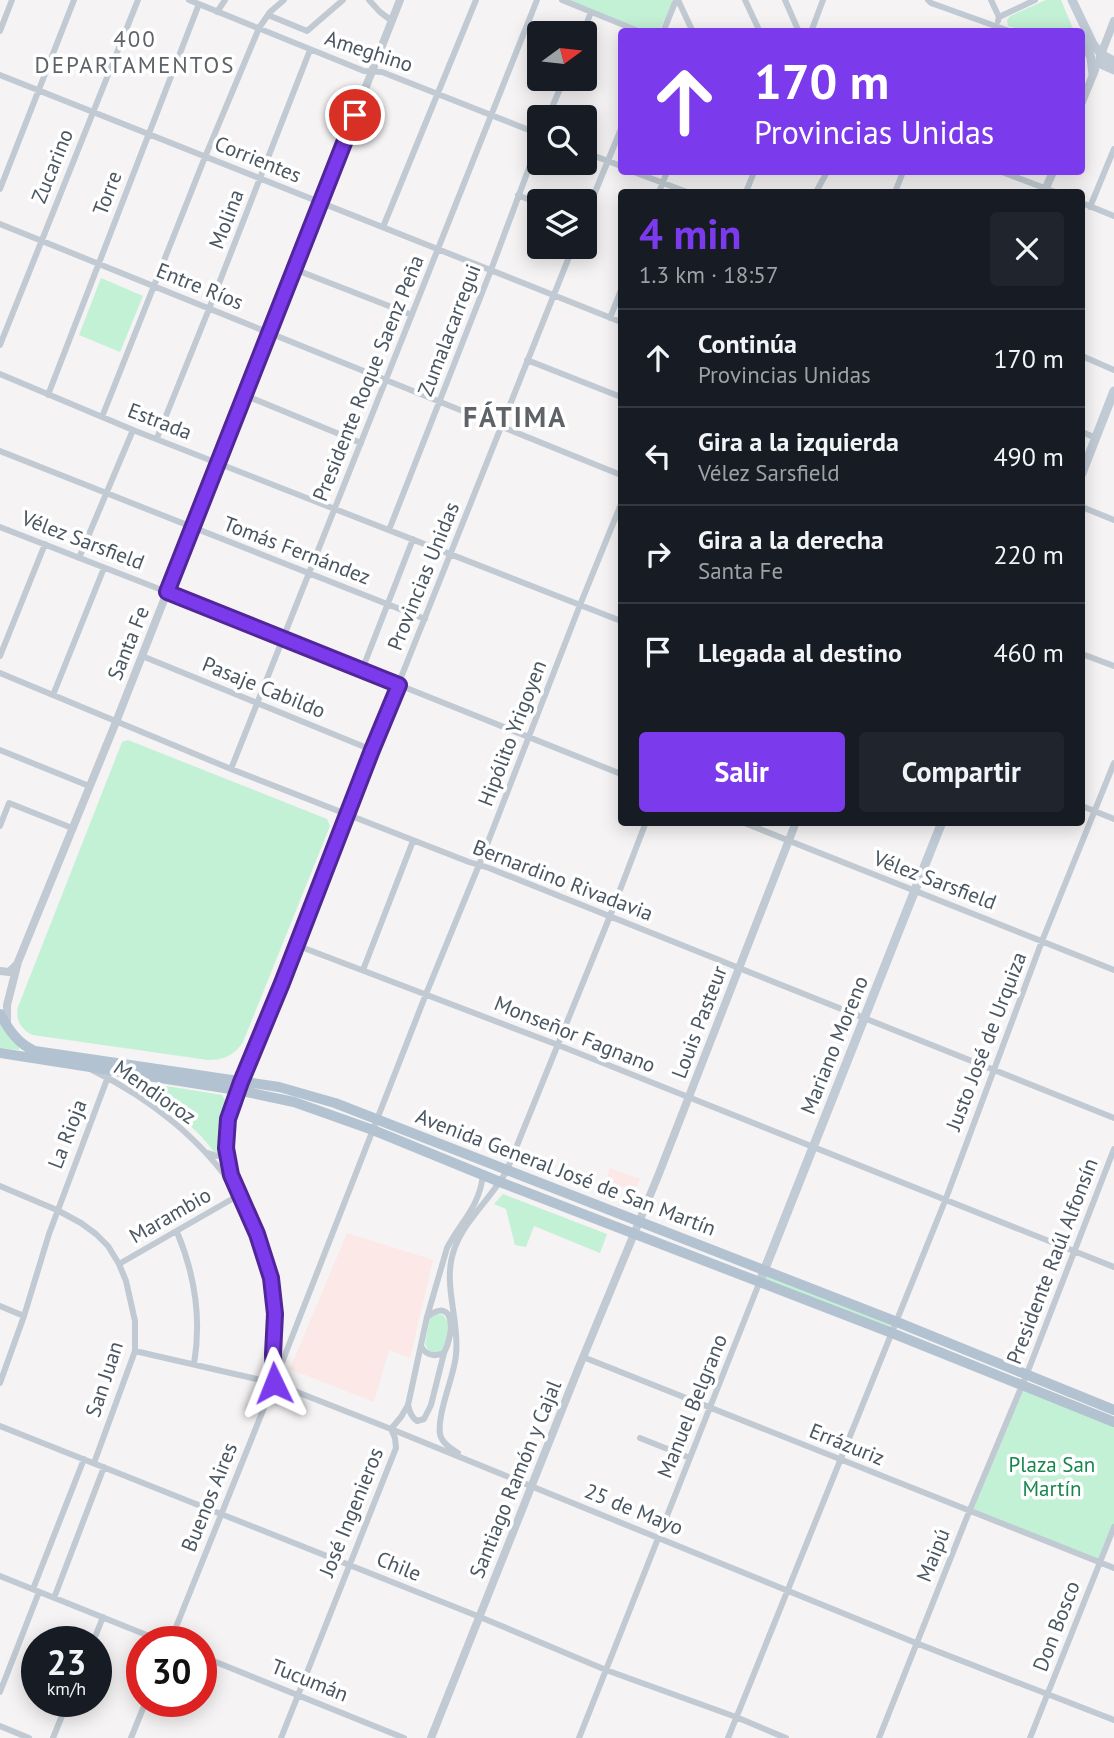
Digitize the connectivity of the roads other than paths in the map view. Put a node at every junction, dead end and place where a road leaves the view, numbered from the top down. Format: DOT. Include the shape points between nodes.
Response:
graph roads {
  1 [pos="12,0"];
  2 [pos="74,0"];
  3 [pos="138,0"];
  4 [pos="189,0"];
  5 [pos="225,0"];
  6 [pos="284,0"];
  7 [pos="343,0"];
  8 [pos="369,0"];
  9 [pos="400,0"];
  10 [pos="476,0"];
  11 [pos="537,0"];
  12 [pos="562,0"];
  13 [pos="677,0"];
  14 [pos="745,0"];
  15 [pos="785,0"];
  16 [pos="823,0"];
  17 [pos="991,0"];
  18 [pos="1035,0"];
  19 [pos="1066,0"];
  20 [pos="1072,0"];
  21 [pos="930,1"];
  22 [pos="199,4"];
  23 [pos="217,12"];
  24 [pos="591,12"];
  25 [pos="268,15"];
  26 [pos="999,17"];
  27 [pos="392,21"];
  28 [pos="588,21"];
  29 [pos="1114,21"];
  30 [pos="997,26"];
  31 [pos="259,28"];
  32 [pos="631,28"];
  33 [pos="665,28"];
  34 [pos="691,28"];
  35 [pos="758,28"];
  36 [pos="797,28"];
  37 [pos="812,28"];
  38 [pos="1002,28"];
  39 [pos="1079,28"];
  40 [pos="0,31"];
  41 [pos="1085,40"];
  42 [pos="310,50"];
  43 [pos="1085,58"];
  44 [pos="1097,60"];
  45 [pos="1114,61"];
  46 [pos="1114,69"];
  47 [pos="372,72"];
  48 [pos="1093,74"];
  49 [pos="0,75"];
  50 [pos="38,90"];
  51 [pos="437,92"];
  52 [pos="1085,95"];
  53 [pos="93,112"];
  54 [pos="491,114"];
  55 [pos="527,129"];
  56 [pos="149,135"];
  57 [pos="618,136"];
  58 [pos="1114,149"];
  59 [pos="205,157"];
  60 [pos="597,157"];
  61 [pos="608,161"];
  62 [pos="618,165"];
  63 [pos="527,172"];
  64 [pos="642,175"];
  65 [pos="666,175"];
  66 [pos="1009,175"];
  67 [pos="260,179"];
  68 [pos="663,183"];
  69 [pos="0,189"];
  70 [pos="596,189"];
  71 [pos="660,189"];
  72 [pos="679,189"];
  73 [pos="1040,189"];
  74 [pos="518,195"];
  75 [pos="527,199"];
  76 [pos="320,203"];
  77 [pos="1085,204"];
  78 [pos="1090,207"];
  79 [pos="1114,215"];
  80 [pos="0,224"];
  81 [pos="383,227"];
  82 [pos="41,242"];
  83 [pos="438,249"];
  84 [pos="568,259"];
  85 [pos="98,264"];
  86 [pos="294,268"];
  87 [pos="491,271"];
  88 [pos="154,287"];
  89 [pos="553,295"];
  90 [pos="618,298"];
  91 [pos="209,309"];
  92 [pos="412,315"];
  93 [pos="610,318"];
  94 [pos="618,322"];
  95 [pos="269,333"];
  96 [pos="0,345"];
  97 [pos="1085,357"];
  98 [pos="527,360"];
  99 [pos="1114,370"];
  100 [pos="0,374"];
  101 [pos="386,380"];
  102 [pos="1114,391"];
  103 [pos="48,395"];
  104 [pos="244,395"];
  105 [pos="618,396"];
  106 [pos="441,402"];
  107 [pos="102,416"];
  108 [pos="501,426"];
  109 [pos="133,429"];
  110 [pos="1085,433"];
  111 [pos="157,438"];
  112 [pos="1096,438"];
  113 [pos="361,443"];
  114 [pos="0,451"];
  115 [pos="218,462"];
  116 [pos="1085,466"];
  117 [pos="618,474"];
  118 [pos="105,493"];
  119 [pos="1085,508"];
  120 [pos="335,509"];
  121 [pos="618,511"];
  122 [pos="1114,520"];
  123 [pos="0,527"];
  124 [pos="192,527"];
  125 [pos="389,530"];
  126 [pos="412,539"];
  127 [pos="45,544"];
  128 [pos="450,554"];
  129 [pos="79,558"];
  130 [pos="104,568"];
  131 [pos="309,574"];
  132 [pos="167,592"];
  133 [pos="387,604"];
  134 [pos="580,605"];
  135 [pos="425,619"];
  136 [pos="618,620"];
  137 [pos="284,639"];
  138 [pos="1085,655"];
  139 [pos="0,656"];
  140 [pos="142,656"];
  141 [pos="1114,666"];
  142 [pos="362,670"];
  143 [pos="0,673"];
  144 [pos="399,685"];
  145 [pos="53,695"];
  146 [pos="258,703"];
  147 [pos="116,722"];
  148 [pos="529,737"];
  149 [pos="0,750"];
  150 [pos="372,750"];
  151 [pos="1114,763"];
  152 [pos="232,769"];
  153 [pos="618,773"];
  154 [pos="89,786"];
  155 [pos="1085,807"];
  156 [pos="1093,811"];
  157 [pos="347,815"];
  158 [pos="1114,819"];
  159 [pos="0,826"];
  160 [pos="644,826"];
  161 [pos="752,826"];
  162 [pos="795,826"];
  163 [pos="940,826"];
  164 [pos="72,828"];
  165 [pos="413,841"];
  166 [pos="789,841"];
  167 [pos="479,865"];
  168 [pos="915,890"];
  169 [pos="610,916"];
  170 [pos="1042,941"];
  171 [pos="296,945"];
  172 [pos="19,962"];
  173 [pos="739,968"];
  174 [pos="363,970"];
  175 [pos="1114,970"];
  176 [pos="0,971"];
  177 [pos="426,994"];
  178 [pos="0,1014"];
  179 [pos="864,1017"];
  180 [pos="7,1027"];
  181 [pos="558,1045"];
  182 [pos="0,1053"];
  183 [pos="994,1070"];
  184 [pos="109,1074"];
  185 [pos="239,1086"];
  186 [pos="688,1098"];
  187 [pos="1114,1118"];
  188 [pos="377,1119"];
  189 [pos="373,1130"];
  190 [pos="226,1148"];
  191 [pos="813,1148"];
  192 [pos="1114,1149"];
  193 [pos="206,1153"];
  194 [pos="507,1170"];
  195 [pos="483,1175"];
  196 [pos="500,1182"];
  197 [pos="0,1186"];
  198 [pos="239,1195"];
  199 [pos="945,1201"];
  200 [pos="57,1210"];
  201 [pos="637,1228"];
  202 [pos="177,1232"];
  203 [pos="1075,1251"];
  204 [pos="447,1259"];
  205 [pos="119,1264"];
  206 [pos="1114,1267"];
  207 [pos="440,1273"];
  208 [pos="449,1273"];
  209 [pos="762,1276"];
  210 [pos="436,1289"];
  211 [pos="451,1291"];
  212 [pos="0,1306"];
  213 [pos="24,1315"];
  214 [pos="426,1317"];
  215 [pos="454,1321"];
  216 [pos="894,1328"];
  217 [pos="421,1346"];
  218 [pos="135,1350"];
  219 [pos="444,1353"];
  220 [pos="583,1357"];
  221 [pos="194,1364"];
  222 [pos="1024,1381"];
  223 [pos="0,1383"];
  224 [pos="274,1383"];
  225 [pos="408,1405"];
  226 [pos="709,1408"];
  227 [pos="1114,1410"];
  228 [pos="1114,1422"];
  229 [pos="0,1426"];
  230 [pos="391,1429"];
  231 [pos="640,1438"];
  232 [pos="690,1458"];
  233 [pos="84,1459"];
  234 [pos="468,1460"];
  235 [pos="841,1460"];
  236 [pos="94,1463"];
  237 [pos="104,1466"];
  238 [pos="530,1487"];
  239 [pos="969,1512"];
  240 [pos="221,1513"];
  241 [pos="1114,1527"];
  242 [pos="658,1538"];
  243 [pos="1100,1563"];
  244 [pos="349,1564"];
  245 [pos="1114,1568"];
  246 [pos="0,1576"];
  247 [pos="36,1590"];
  248 [pos="788,1590"];
  249 [pos="54,1598"];
  250 [pos="103,1617"];
  251 [pos="480,1617"];
  252 [pos="99,1626"];
  253 [pos="126,1626"];
  254 [pos="176,1626"];
  255 [pos="916,1643"];
  256 [pos="217,1662"];
  257 [pos="606,1670"];
  258 [pos="0,1692"];
  259 [pos="298,1694"];
  260 [pos="1048,1695"];
  261 [pos="62,1717"];
  262 [pos="140,1717"];
  263 [pos="736,1717"];
  264 [pos="1114,1720"];
  265 [pos="0,1726"];
  266 [pos="29,1738"];
  267 [pos="53,1738"];
  268 [pos="131,1738"];
  269 [pos="281,1738"];
  270 [pos="404,1738"];
  271 [pos="431,1738"];
  272 [pos="579,1738"];
  273 [pos="728,1738"];
  274 [pos="786,1738"];
  275 [pos="879,1738"];
  276 [pos="1030,1738"];
  1 -- 40 [label="street"];
  2 -- 50 [label="street"];
  3 -- 53 [label="street, Zucarino"];
  4 -- 22 [label="street, Ameghino"];
  5 -- 23 [label="street"];
  6 -- 25 [label="street"];
  7 -- 25 [label="street" via="307,31"];
  8 -- 27 [label="street"];
  9 -- 27 [label="street, Santa Fe"];
  10 -- 51 [label="street"];
  11 -- 54 [label="street, Presidente Roque Saenz Peña"];
  12 -- 24 [label="street"];
  13 -- 33 [label="street"];
  13 -- 34 [label="street"];
  14 -- 35 [label="street"];
  15 -- 36 [label="street"];
  16 -- 37 [label="street"];
  17 -- 26 [label="street"];
  18 -- 26 [label="street"];
  19 -- 39 [label="main road"];
  20 -- 44 [label="main road"];
  21 -- 30 [label="street"];
  22 -- 23 [label="street, Ameghino"];
  22 -- 56 [label="street, Torre"];
  23 -- 31 [label="street, Ameghino"];
  24 -- 28 [label="street"];
  24 -- 32 [label="street"];
  25 -- 31 [label="street"];
  26 -- 30 [label="street"];
  27 -- 47 [label="street, Santa Fe"];
  29 -- 44 [label="street"];
  30 -- 38 [label="street"];
  31 -- 42 [label="street, Ameghino"];
  31 -- 59 [label="street"];
  41 -- 44 [label="main road"];
  42 -- 47 [label="street, Ameghino"];
  42 -- 67 [label="street, Molina"];
  43 -- 44 [label="street"];
  44 -- 45 [label="main road"];
  44 -- 46 [label="main road"];
  44 -- 48 [label="main road"];
  47 -- 51 [label="street, Ameghino"];
  47 -- 76 [label="street, Santa Fe"];
  48 -- 52 [label="street"];
  49 -- 50 [label="street, Corrientes"];
  50 -- 53 [label="street, Corrientes"];
  50 -- 69 [label="street"];
  51 -- 54 [label="street, Ameghino"];
  51 -- 81 [label="street"];
  53 -- 56 [label="street, Corrientes"];
  53 -- 82 [label="street, Zucarino"];
  54 -- 55 [label="street, Ameghino"];
  54 -- 83 [label="street, Presidente Roque Saenz Peña"];
  56 -- 59 [label="street, Corrientes"];
  56 -- 85 [label="street, Torre"];
  57 -- 61 [label="street"];
  58 -- 78 [label="street"];
  59 -- 67 [label="street, Corrientes"];
  59 -- 88 [label="street"];
  60 -- 61 [label="street"];
  61 -- 62 [label="street"];
  61 -- 70 [label="street"];
  63 -- 74 [label="street, Zumalacarregui"];
  64 -- 68 [label="street"];
  65 -- 68 [label="street"];
  66 -- 73 [label="street"];
  67 -- 76 [label="street, Corrientes"];
  67 -- 91 [label="street, Molina"];
  68 -- 71 [label="street"];
  68 -- 72 [label="street"];
  74 -- 75 [label="street"];
  74 -- 87 [label="street, Zumalacarregui"];
  76 -- 81 [label="street, Corrientes"];
  76 -- 86 [label="street, Santa Fe"];
  77 -- 78 [label="street"];
  78 -- 79 [label="street"];
  80 -- 82 [label="street, Entre Ríos"];
  81 -- 83 [label="street, Corrientes"];
  82 -- 85 [label="street, Entre Ríos"];
  82 -- 96 [label="street, Zucarino"];
  83 -- 87 [label="street, Corrientes"];
  83 -- 92 [label="street, Presidente Roque Saenz Peña"];
  84 -- 89 [label="street, Provincias Unidas"];
  85 -- 88 [label="street, Entre Ríos"];
  85 -- 103 [label="street, Torre"];
  86 -- 92 [label="street"];
  86 -- 95 [label="street, Santa Fe"];
  87 -- 89 [label="street, Corrientes"];
  87 -- 106 [label="street, Zumalacarregui"];
  88 -- 91 [label="street, Entre Ríos"];
  88 -- 107 [label="street"];
  89 -- 93 [label="street, Corrientes"];
  89 -- 98 [label="street, Provincias Unidas"];
  90 -- 93 [label="street"];
  91 -- 95 [label="street, Entre Ríos"];
  91 -- 111 [label="street, Molina"];
  92 -- 101 [label="street, Presidente Roque Saenz Peña"];
  93 -- 94 [label="street, Corrientes"];
  95 -- 101 [label="street, Entre Ríos"];
  95 -- 104 [label="street, Santa Fe"];
  97 -- 99 [label="street"];
  98 -- 105 [label="street"];
  98 -- 108 [label="street, Provincias Unidas"];
  100 -- 103 [label="street, Estrada"];
  101 -- 106 [label="street, Entre Ríos"];
  101 -- 113 [label="street, Presidente Roque Saenz Peña"];
  102 -- 112 [label="main road"];
  103 -- 107 [label="street, Estrada"];
  104 -- 113 [label="street"];
  104 -- 115 [label="street, Santa Fe"];
  106 -- 108 [label="street, Entre Ríos"];
  106 -- 125 [label="street, Zumalacarregui"];
  107 -- 109 [label="street, Estrada"];
  108 -- 117 [label="street, Entre Ríos"];
  108 -- 128 [label="street, Provincias Unidas"];
  109 -- 111 [label="street, Estrada"];
  109 -- 118 [label="street"];
  110 -- 112 [label="street"];
  111 -- 115 [label="street, Estrada"];
  112 -- 116 [label="main road"];
  113 -- 120 [label="street, Presidente Roque Saenz Peña"];
  114 -- 118 [label="street, Tomás Fernández"];
  115 -- 120 [label="street, Estrada"];
  115 -- 124 [label="street, Santa Fe"];
  118 -- 124 [label="street, Tomás Fernández"];
  118 -- 129 [label="street"];
  119 -- 122 [label="street"];
  120 -- 125 [label="street, Estrada"];
  120 -- 131 [label="street, Presidente Roque Saenz Peña"];
  121 -- 134 [label="street, Hipólito Yrigoyen"];
  123 -- 127 [label="street, Vélez Sarsfield"];
  124 -- 131 [label="street, Tomás Fernández"];
  124 -- 132 [label="street, Santa Fe"];
  125 -- 126 [label="street, Estrada"];
  126 -- 128 [label="street, Estrada"];
  126 -- 133 [label="street"];
  127 -- 129 [label="street, Vélez Sarsfield"];
  127 -- 139 [label="street"];
  128 -- 134 [label="street, Estrada"];
  128 -- 135 [label="street, Provincias Unidas"];
  129 -- 130 [label="street, Vélez Sarsfield"];
  130 -- 132 [label="street, Vélez Sarsfield"];
  130 -- 145 [label="street"];
  131 -- 133 [label="street, Tomás Fernández"];
  131 -- 137 [label="street, Presidente Roque Saenz Peña"];
  132 -- 137 [label="street, Vélez Sarsfield"];
  132 -- 140 [label="street, Santa Fe"];
  133 -- 135 [label="street, Tomás Fernández"];
  133 -- 142 [label="street"];
  134 -- 136 [label="street, Estrada"];
  134 -- 148 [label="street, Hipólito Yrigoyen"];
  135 -- 144 [label="street, Provincias Unidas"];
  137 -- 142 [label="street, Vélez Sarsfield"];
  137 -- 146 [label="street, Presidente Roque Saenz Peña"];
  138 -- 141 [label="street"];
  140 -- 146 [label="street, Pasaje Cabildo"];
  140 -- 147 [label="street, Santa Fe"];
  142 -- 144 [label="street, Vélez Sarsfield"];
  143 -- 145 [label="street, Bernardino Rivadavia"];
  144 -- 148 [label="street, Vélez Sarsfield"];
  144 -- 150 [label="street, Provincias Unidas"];
  145 -- 147 [label="street, Bernardino Rivadavia"];
  146 -- 150 [label="street, Pasaje Cabildo"];
  146 -- 152 [label="street, Presidente Roque Saenz Peña"];
  147 -- 152 [label="street, Bernardino Rivadavia"];
  147 -- 154 [label="street, Santa Fe"];
  148 -- 153 [label="street, Vélez Sarsfield"];
  148 -- 167 [label="street, Hipólito Yrigoyen"];
  149 -- 154 [label="street"];
  150 -- 157 [label="street, Provincias Unidas"];
  151 -- 156 [label="street, Justo José de Urquiza"];
  152 -- 157 [label="street, Bernardino Rivadavia"];
  154 -- 164 [label="street, Santa Fe"];
  155 -- 156 [label="street"];
  156 -- 158 [label="street"];
  156 -- 170 [label="street, Justo José de Urquiza"];
  157 -- 165 [label="street, Bernardino Rivadavia"];
  157 -- 171 [label="street, Provincias Unidas"];
  159 -- 164 [label="street" via="9,803"];
  160 -- 169 [label="street, José Ingenieros"];
  161 -- 166 [label="street, Vélez Sarsfield"];
  162 -- 166 [label="street, Louis Pasteur"];
  163 -- 168 [label="main road, Mariano Moreno"];
  164 -- 172 [label="street, Santa Fe"];
  165 -- 167 [label="street, Bernardino Rivadavia"];
  165 -- 174 [label="street"];
  166 -- 168 [label="street, Vélez Sarsfield"];
  166 -- 173 [label="street, Louis Pasteur"];
  167 -- 169 [label="street, Bernardino Rivadavia"];
  167 -- 177 [label="street, Hipólito Yrigoyen"];
  168 -- 170 [label="street, Vélez Sarsfield"];
  168 -- 179 [label="main road, Mariano Moreno"];
  169 -- 173 [label="street, Bernardino Rivadavia"];
  169 -- 181 [label="street, José Ingenieros"];
  170 -- 175 [label="street, Vélez Sarsfield"];
  170 -- 183 [label="street, Justo José de Urquiza"];
  171 -- 174 [label="street, Monseñor Fagnano"];
  171 -- 185 [label="street, Provincias Unidas"];
  172 -- 176 [label="street" via="12,971"];
  172 -- 180 [label="street, Santa Fe" via="8,998"];
  173 -- 179 [label="street, Bernardino Rivadavia"];
  173 -- 186 [label="street, Louis Pasteur"];
  174 -- 177 [label="street, Monseñor Fagnano"];
  177 -- 181 [label="street, Monseñor Fagnano"];
  177 -- 188 [label="street, Hipólito Yrigoyen"];
  178 -- 180 [label="main road, Avenida General José de San Martín"];
  179 -- 183 [label="street, Bernardino Rivadavia"];
  179 -- 191 [label="main road, Mariano Moreno"];
  180 -- 185 [label="main road, Avenida General José de San Martín" via="20,1043 35,1051 181,1071"];
  181 -- 186 [label="street, Monseñor Fagnano"];
  181 -- 194 [label="street, José Ingenieros"];
  182 -- 184 [label="main road, Avenida General José de San Martín"];
  183 -- 187 [label="street, Bernardino Rivadavia"];
  183 -- 199 [label="street, Justo José de Urquiza"];
  184 -- 185 [label="main road, Avenida General José de San Martín"];
  184 -- 193 [label="street, Mendioroz" via="176,1124"];
  184 -- 200 [label="street, La Rioja"];
  185 -- 188 [label="main road, Avenida General José de San Martín" via="296,1091"];
  185 -- 189 [label="main road, Avenida General José de San Martín"];
  185 -- 190 [label="street, Provincias Unidas" via="228,1119"];
  186 -- 191 [label="street, Monseñor Fagnano"];
  186 -- 201 [label="street, Louis Pasteur"];
  188 -- 189 [label="street, Hipólito Yrigoyen"];
  188 -- 194 [label="main road, Avenida General José de San Martín"];
  189 -- 195 [label="main road, Avenida General José de San Martín"];
  189 -- 224 [label="street, Buenos Aires"];
  190 -- 193 [label="street" via="217,1156"];
  190 -- 198 [label="street, Provincias Unidas"];
  191 -- 199 [label="street, Monseñor Fagnano"];
  191 -- 209 [label="main road, Mariano Moreno"];
  192 -- 203 [label="street, Presidente Raúl Alfonsín"];
  193 -- 198 [label="street, Mendioroz"];
  194 -- 196 [label="street, José Ingenieros"];
  194 -- 201 [label="main road, Avenida General José de San Martín"];
  195 -- 196 [label="main road, Avenida General José de San Martín"];
  195 -- 204 [label="street" via="473,1209 452,1238"];
  196 -- 201 [label="main road, Avenida General José de San Martín"];
  196 -- 204 [label="street, José Ingenieros"];
  197 -- 200 [label="street, San Juan"];
  198 -- 202 [label="street, Marambio"];
  198 -- 224 [label="street, Mendioroz" via="271,1278"];
  199 -- 203 [label="street, Monseñor Fagnano"];
  199 -- 216 [label="street, Justo José de Urquiza"];
  200 -- 205 [label="street, San Juan" via="96,1234"];
  200 -- 213 [label="street, La Rioja"];
  201 -- 209 [label="main road, Avenida General José de San Martín"];
  201 -- 220 [label="street, Santiago Ramón y Cajal"];
  202 -- 205 [label="street, Marambio"];
  202 -- 221 [label="street" via="193,1278 197,1308"];
  203 -- 206 [label="street, Monseñor Fagnano"];
  203 -- 222 [label="street, Presidente Raúl Alfonsín"];
  204 -- 207 [label="street, José Ingenieros"];
  204 -- 208 [label="street"];
  205 -- 218 [label="street, San Juan" via="135,1321"];
  207 -- 208 [label="street"];
  207 -- 210 [label="street, José Ingenieros"];
  208 -- 211 [label="street"];
  209 -- 216 [label="main road, Avenida General José de San Martín"];
  209 -- 226 [label="street, Manuel Belgrano"];
  210 -- 211 [label="street"];
  210 -- 214 [label="street, José Ingenieros"];
  211 -- 215 [label="street"];
  212 -- 213 [label="street"];
  213 -- 223 [label="street, La Rioja"];
  214 -- 215 [label="street" via="440,1311"];
  214 -- 217 [label="street, José Ingenieros"];
  215 -- 219 [label="street"];
  215 -- 234 [label="street" via="456,1356 440,1432 446,1445"];
  216 -- 222 [label="main road, Avenida General José de San Martín"];
  216 -- 235 [label="street, Justo José de Urquiza"];
  217 -- 219 [label="street" via="430,1355"];
  217 -- 225 [label="street, José Ingenieros"];
  218 -- 221 [label="street, 25 de Mayo"];
  218 -- 236 [label="street, San Juan"];
  219 -- 225 [label="street" via="424,1419 417,1421 410,1415"];
  220 -- 226 [label="street, Errázuriz"];
  220 -- 238 [label="street, Santiago Ramón y Cajal"];
  221 -- 224 [label="street, 25 de Mayo"];
  222 -- 227 [label="main road, Avenida General José de San Martín"];
  222 -- 228 [label="main road, Avenida General José de San Martín"];
  222 -- 239 [label="street, Maipú"];
  224 -- 230 [label="street, 25 de Mayo"];
  224 -- 240 [label="street, Buenos Aires"];
  225 -- 230 [label="street, José Ingenieros"];
  226 -- 232 [label="street, Manuel Belgrano"];
  226 -- 235 [label="street, Errázuriz"];
  229 -- 233 [label="street, Chile"];
  230 -- 234 [label="street, 25 de Mayo"];
  230 -- 244 [label="street, José Ingenieros" via="396,1448"];
  231 -- 232 [label="street"];
  232 -- 242 [label="street, Manuel Belgrano"];
  233 -- 236 [label="street, Chile"];
  233 -- 247 [label="street"];
  234 -- 238 [label="street, 25 de Mayo"];
  235 -- 239 [label="street, Errázuriz"];
  235 -- 248 [label="street, Justo José de Urquiza"];
  236 -- 237 [label="street, Chile"];
  237 -- 240 [label="street, Chile"];
  237 -- 249 [label="street"];
  238 -- 242 [label="street, 25 de Mayo"];
  238 -- 251 [label="street, Santiago Ramón y Cajal"];
  239 -- 243 [label="street, Errázuriz"];
  239 -- 255 [label="street, Maipú"];
  240 -- 244 [label="street, Chile"];
  240 -- 254 [label="street, Buenos Aires"];
  241 -- 243 [label="street, Don Bosco"];
  242 -- 248 [label="street, 25 de Mayo"];
  242 -- 257 [label="street, Manuel Belgrano"];
  243 -- 245 [label="street, Errázuriz"];
  243 -- 260 [label="street, Don Bosco"];
  244 -- 251 [label="street, Chile"];
  244 -- 259 [label="street, José Ingenieros"];
  246 -- 247 [label="street"];
  247 -- 249 [label="street"];
  247 -- 258 [label="street"];
  248 -- 255 [label="street, 25 de Mayo"];
  248 -- 263 [label="street, Justo José de Urquiza"];
  249 -- 250 [label="street"];
  250 -- 252 [label="street"];
  250 -- 253 [label="street"];
  251 -- 257 [label="street, Chile"];
  251 -- 271 [label="street, Santiago Ramón y Cajal"];
  255 -- 260 [label="street, 25 de Mayo"];
  255 -- 275 [label="street, Maipú"];
  256 -- 259 [label="street, Tucumán"];
  257 -- 263 [label="street, Chile"];
  257 -- 272 [label="street, Manuel Belgrano"];
  259 -- 269 [label="street, José Ingenieros"];
  259 -- 270 [label="street, Tucumán"];
  260 -- 264 [label="street, 25 de Mayo"];
  260 -- 276 [label="street, Don Bosco"];
  261 -- 267 [label="street"];
  262 -- 268 [label="street"];
  263 -- 273 [label="street, Justo José de Urquiza"];
  263 -- 274 [label="street, Chile"];
  265 -- 266 [label="street"];
}
